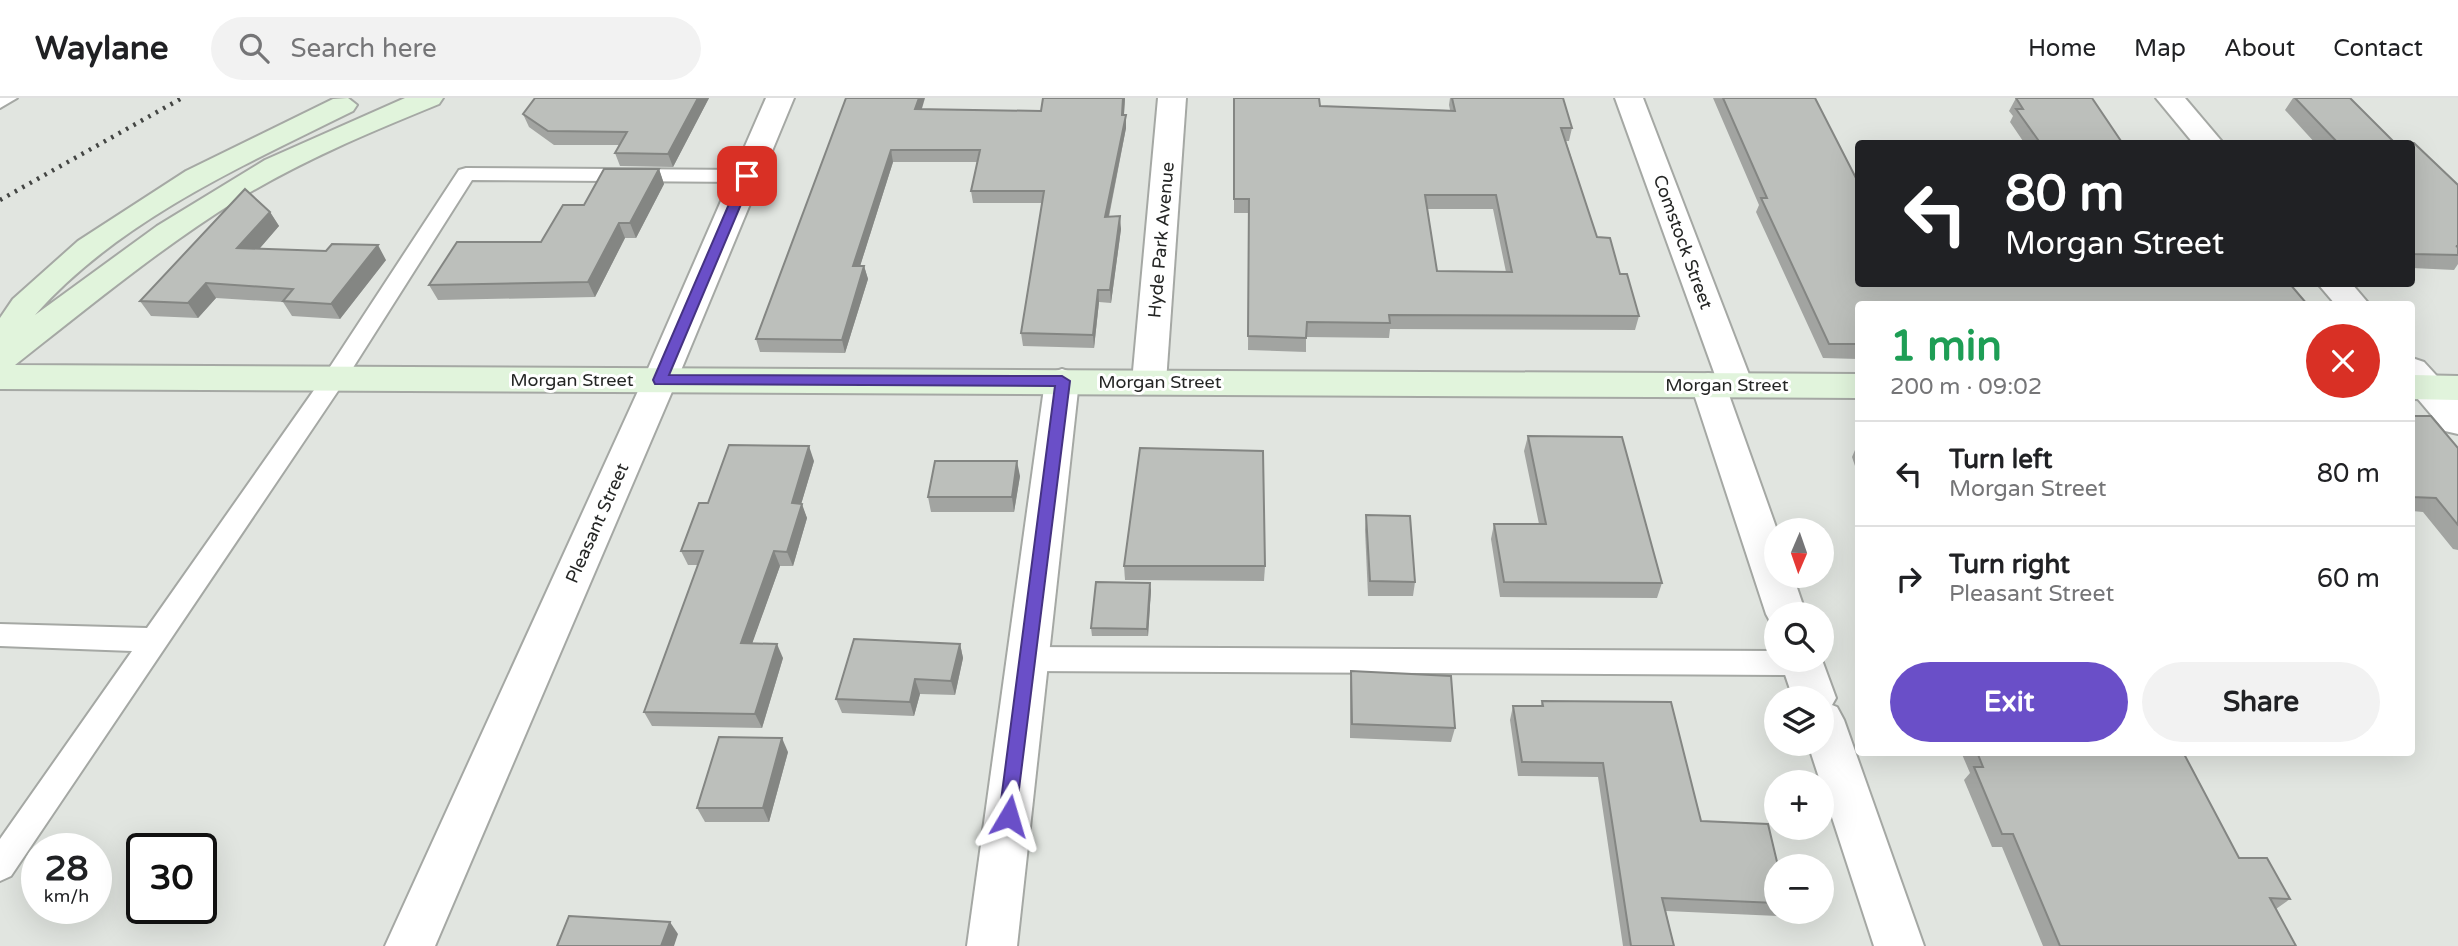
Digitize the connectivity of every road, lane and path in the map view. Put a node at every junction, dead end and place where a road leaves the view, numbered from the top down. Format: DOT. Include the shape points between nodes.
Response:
graph roads {
  1 [pos="9,98"];
  2 [pos="361,98"];
  3 [pos="429,98"];
  4 [pos="780,98"];
  5 [pos="1172,98"];
  6 [pos="1629,98"];
  7 [pos="2170,98"];
  8 [pos="0,102"];
  9 [pos="2207,140"];
  10 [pos="747,176"];
  11 [pos="2337,287"];
  12 [pos="2350,301"];
  13 [pos="0,344"];
  14 [pos="0,360"];
  15 [pos="0,377"];
  16 [pos="334,379"];
  17 [pos="660,380"];
  18 [pos="1062,381"];
  19 [pos="1149,382"];
  20 [pos="2427,383"];
  21 [pos="1722,385"];
  22 [pos="1855,386"];
  23 [pos="2458,422"];
  24 [pos="1783,602"];
  25 [pos="0,635"];
  26 [pos="155,640"];
  27 [pos="1028,659"];
  28 [pos="1806,674"];
  29 [pos="1834,755"];
  30 [pos="0,866"];
  31 [pos="410,946"];
  32 [pos="992,946"];
  33 [pos="1899,946"];
  1 -- 8 [label="lane"];
  2 -- 13 [label="street" via="196,177 89,248 25,306"];
  3 -- 14 [label="street" via="338,134 228,194 120,265"];
  4 -- 10 [label="street, Pleasant Street"];
  5 -- 19 [label="street, Hyde Park Avenue"];
  6 -- 21 [label="street, Comstock Street"];
  7 -- 9 [label="street"];
  10 -- 16 [label="lane" via="466,174"];
  10 -- 17 [label="street, Pleasant Street"];
  11 -- 12 [label="street"];
  15 -- 16 [label="street, Morgan Street"];
  16 -- 17 [label="street, Morgan Street"];
  16 -- 26 [label="lane"];
  17 -- 18 [label="street, Morgan Street"];
  17 -- 31 [label="street, Pleasant Street"];
  18 -- 19 [label="street, Morgan Street"];
  18 -- 27 [label="street"];
  19 -- 21 [label="street, Morgan Street"];
  20 -- 23 [label="street"];
  21 -- 22 [label="street, Morgan Street"];
  21 -- 24 [label="street, Comstock Street"];
  25 -- 26 [label="lane"];
  26 -- 30 [label="lane"];
  27 -- 28 [label="lane"];
  27 -- 32 [label="street"];
  29 -- 33 [label="street"];
}
